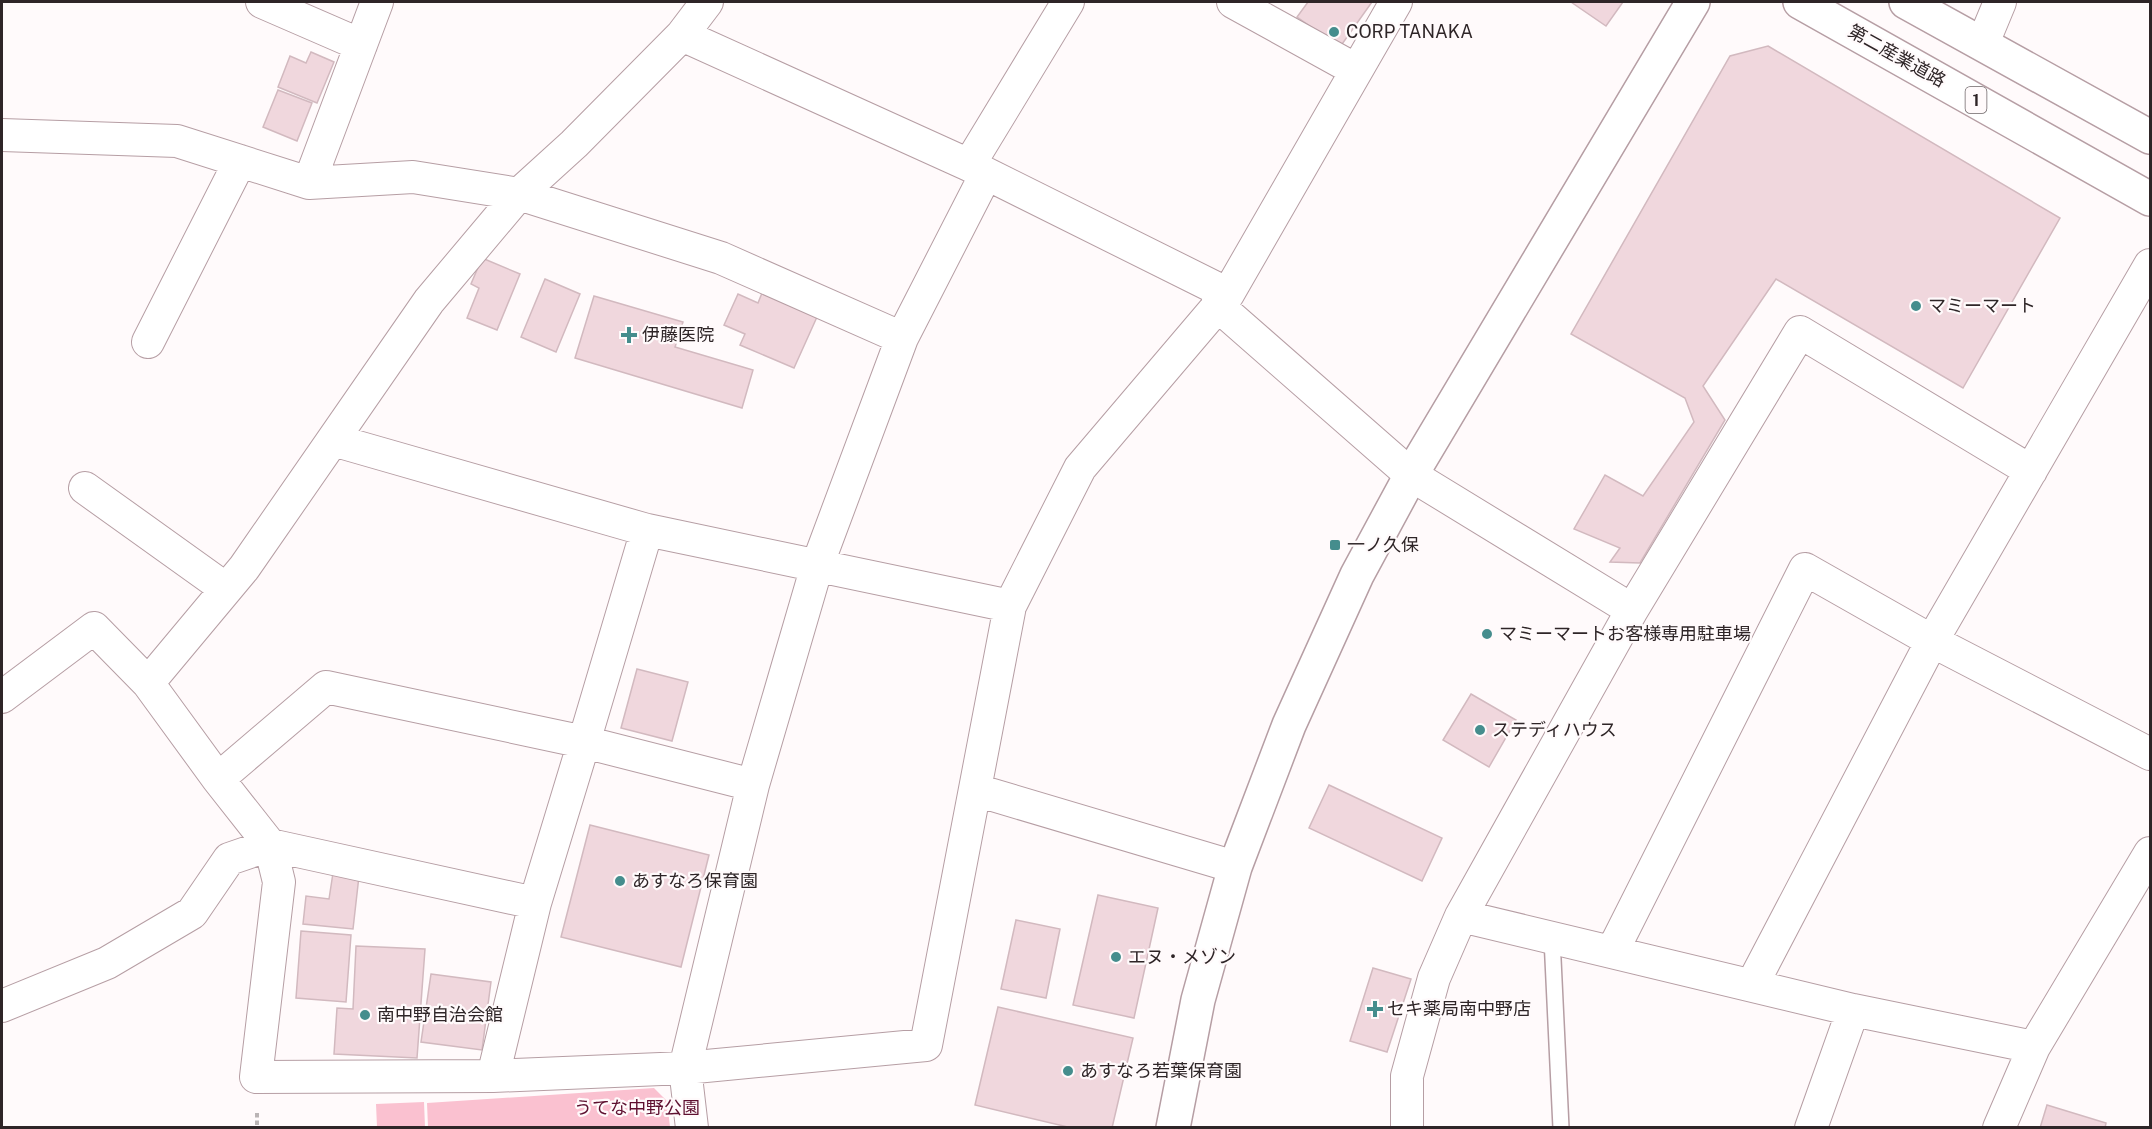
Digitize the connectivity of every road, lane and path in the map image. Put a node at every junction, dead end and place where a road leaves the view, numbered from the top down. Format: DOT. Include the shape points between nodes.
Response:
graph roads {
  1 [pos="262,2"];
  2 [pos="377,2"];
  3 [pos="707,2"];
  4 [pos="1068,2"];
  5 [pos="1233,2"];
  6 [pos="1396,2"];
  7 [pos="1694,2"];
  8 [pos="1800,2"];
  9 [pos="1906,2"];
  10 [pos="2000,2"];
  11 [pos="682,35"];
  12 [pos="1983,44"];
  13 [pos="361,45"];
  14 [pos="1356,70"];
  15 [pos="2,135"];
  16 [pos="2151,137"];
  17 [pos="240,161"];
  18 [pos="977,169"];
  19 [pos="309,183"];
  20 [pos="519,194"];
  21 [pos="2151,199"];
  22 [pos="2151,265"];
  23 [pos="1222,300"];
  24 [pos="902,338"];
  25 [pos="148,342"];
  26 [pos="333,440"];
  27 [pos="2031,471"];
  28 [pos="1411,475"];
  29 [pos="85,488"];
  30 [pos="647,530"];
  31 [pos="817,566"];
  32 [pos="226,589"];
  33 [pos="1010,606"];
  34 [pos="1632,610"];
  35 [pos="1932,641"];
  36 [pos="148,683"];
  37 [pos="2,697"];
  38 [pos="584,742"];
  39 [pos="2151,754"];
  40 [pos="218,779"];
  41 [pos="753,785"];
  42 [pos="976,790"];
  43 [pos="270,845"];
  44 [pos="2151,853"];
  45 [pos="1235,867"];
  46 [pos="536,903"];
  47 [pos="1461,916"];
  48 [pos="1552,938"];
  49 [pos="1612,952"];
  50 [pos="1752,985"];
  51 [pos="2,1006"];
  52 [pos="1853,1010"];
  53 [pos="2034,1047"];
  54 [pos="685,1068"];
  55 [pos="493,1076"];
  56 [pos="692,1128"];
  57 [pos="1173,1128"];
  58 [pos="1407,1128"];
  59 [pos="1561,1128"];
  60 [pos="1811,1128"];
  61 [pos="1999,1128"];
  1 -- 13 [label="street"];
  2 -- 13 [label="street"];
  3 -- 11 [label="street"];
  4 -- 18 [label="street"];
  5 -- 14 [label="street"];
  6 -- 14 [label="street"];
  7 -- 28 [label="street"];
  8 -- 21 [label="street, 第二産業道路 / 1"];
  9 -- 12 [label="street"];
  10 -- 12 [label="street"];
  11 -- 18 [label="street"];
  11 -- 20 [label="street"];
  12 -- 16 [label="street"];
  13 -- 19 [label="street"];
  14 -- 23 [label="street"];
  15 -- 17 [label="street" via="177,141"];
  17 -- 19 [label="street"];
  17 -- 25 [label="street"];
  18 -- 23 [label="street"];
  18 -- 24 [label="street"];
  19 -- 20 [label="street" via="413,177"];
  20 -- 24 [label="street" via="721,258"];
  20 -- 26 [label="street" via="429,301"];
  22 -- 27 [label="street"];
  23 -- 28 [label="street"];
  23 -- 33 [label="street" via="1080,468"];
  24 -- 31 [label="street"];
  26 -- 30 [label="street"];
  26 -- 32 [label="street"];
  27 -- 34 [label="street" via="1800,332"];
  27 -- 35 [label="street"];
  28 -- 34 [label="street"];
  28 -- 45 [label="street" via="1357,574 1299,704"];
  29 -- 32 [label="street"];
  30 -- 31 [label="street"];
  30 -- 38 [label="street"];
  31 -- 33 [label="street"];
  31 -- 41 [label="street"];
  32 -- 36 [label="street"];
  33 -- 42 [label="street"];
  34 -- 47 [label="street"];
  35 -- 39 [label="street"];
  35 -- 49 [label="street" via="1805,569"];
  35 -- 50 [label="street"];
  36 -- 37 [label="street" via="93,628"];
  36 -- 40 [label="street"];
  38 -- 40 [label="street" via="326,687"];
  38 -- 41 [label="street"];
  38 -- 46 [label="street"];
  40 -- 43 [label="street"];
  41 -- 54 [label="street"];
  42 -- 45 [label="street"];
  42 -- 54 [label="street" via="926,1045"];
  43 -- 46 [label="street"];
  43 -- 51 [label="street" via="229,860 192,913 107,963"];
  43 -- 55 [label="street" via="279,882 256,1077"];
  44 -- 53 [label="street"];
  45 -- 57 [label="street" via="1198,1000"];
  46 -- 55 [label="street"];
  47 -- 48 [label="street"];
  47 -- 58 [label="street" via="1434,978 1407,1076"];
  48 -- 49 [label="street"];
  48 -- 59 [label="lane"];
  49 -- 50 [label="street"];
  50 -- 52 [label="street"];
  52 -- 53 [label="street"];
  52 -- 60 [label="street"];
  53 -- 61 [label="street"];
  54 -- 55 [label="street"];
  54 -- 56 [label="street"];
}
